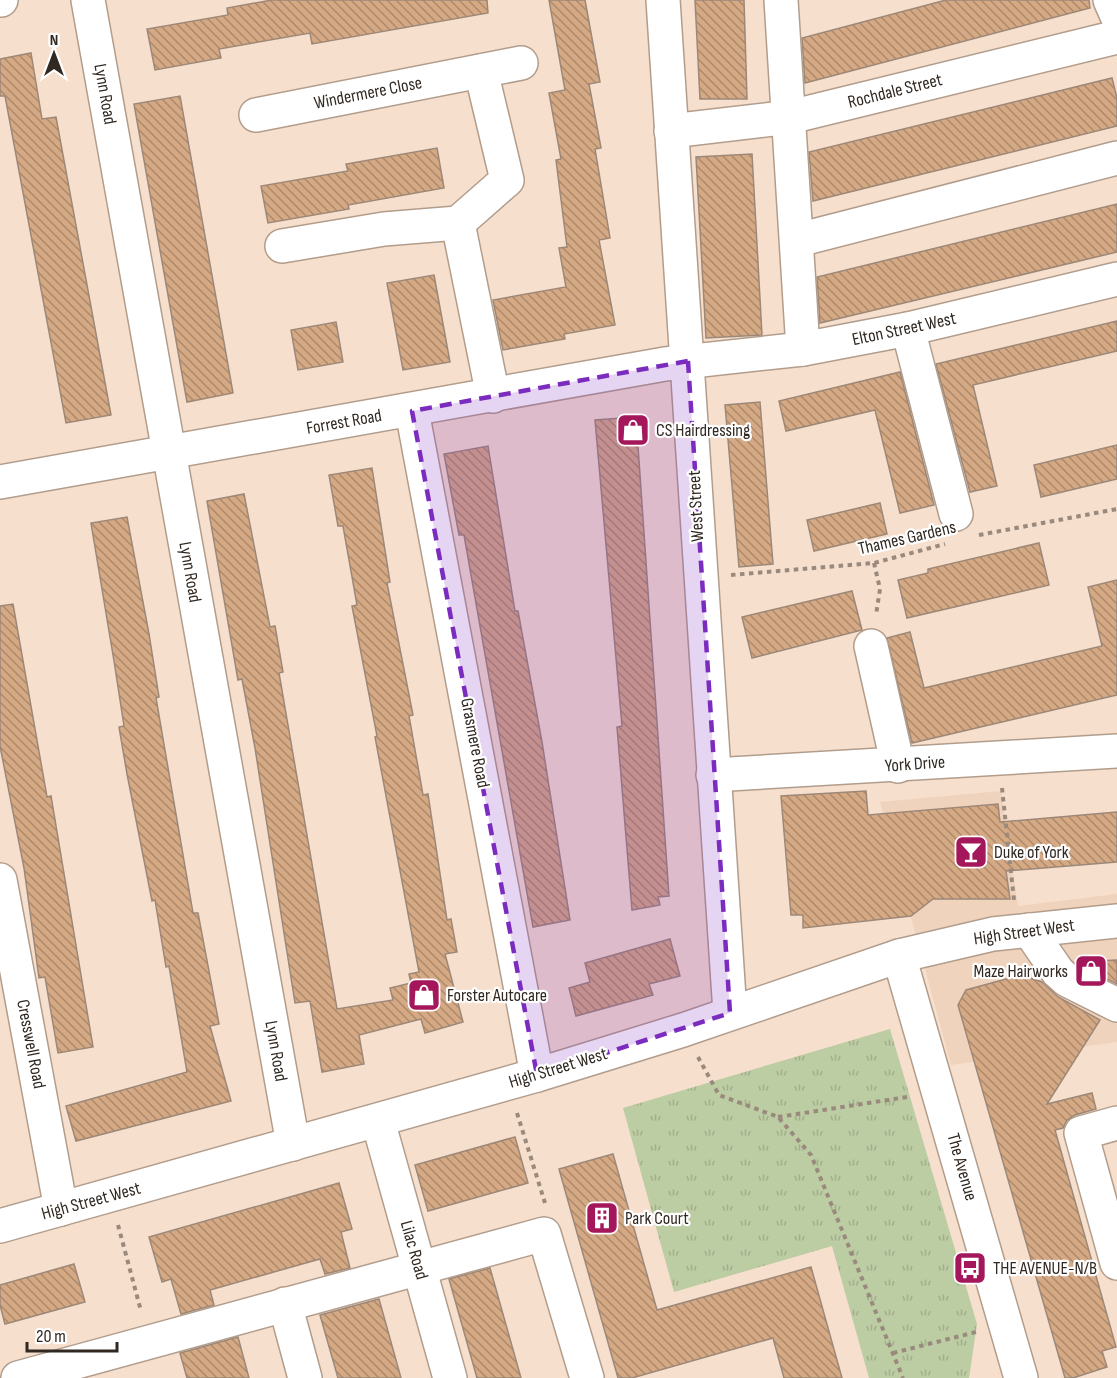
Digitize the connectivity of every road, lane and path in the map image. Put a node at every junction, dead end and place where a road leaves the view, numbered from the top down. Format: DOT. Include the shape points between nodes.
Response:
graph roads {
  1 [pos="88,0"];
  2 [pos="663,0"];
  3 [pos="781,0"];
  4 [pos="1110,0"];
  5 [pos="1117,16"];
  6 [pos="1117,37"];
  7 [pos="521,63"];
  8 [pos="481,71"];
  9 [pos="256,115"];
  10 [pos="790,117"];
  11 [pos="671,131"];
  12 [pos="1117,158"];
  13 [pos="458,224"];
  14 [pos="798,240"];
  15 [pos="282,246"];
  16 [pos="1117,279"];
  17 [pos="908,329"];
  18 [pos="803,349"];
  19 [pos="688,361"];
  20 [pos="493,396"];
  21 [pos="412,411"];
  22 [pos="169,453"];
  23 [pos="0,482"];
  24 [pos="1117,509"];
  25 [pos="961,531"];
  26 [pos="874,563"];
  27 [pos="700,578"];
  28 [pos="871,646"];
  29 [pos="1117,751"];
  30 [pos="999,759"];
  31 [pos="898,766"];
  32 [pos="713,775"];
  33 [pos="0,880"];
  34 [pos="1117,921"];
  35 [pos="1024,930"];
  36 [pos="899,956"];
  37 [pos="1117,1005"];
  38 [pos="730,1013"];
  39 [pos="683,1030"];
  40 [pos="523,1079"];
  41 [pos="940,1092"];
  42 [pos="778,1117"];
  43 [pos="378,1121"];
  44 [pos="1117,1123"];
  45 [pos="293,1144"];
  46 [pos="110,1196"];
  47 [pos="61,1209"];
  48 [pos="0,1226"];
  49 [pos="544,1234"];
  50 [pos="1117,1263"];
  51 [pos="420,1268"];
  52 [pos="285,1304"];
  53 [pos="1006,1325"];
  54 [pos="150,1341"];
  55 [pos="893,1353"];
  56 [pos="18,1378"];
  57 [pos="305,1378"];
  58 [pos="450,1378"];
  59 [pos="586,1378"];
  60 [pos="903,1378"];
  61 [pos="1021,1378"];
  1 -- 22 [label="street, Lynn Road"];
  2 -- 11 [label="street, West Street"];
  3 -- 10 [label="street"];
  4 -- 5 [label="street"];
  6 -- 10 [label="street, Rochdale Street"];
  7 -- 8 [label="street, Windermere Close"];
  8 -- 9 [label="street, Windermere Close"];
  8 -- 13 [label="street" via="507,180"];
  10 -- 11 [label="street, Rochdale Street"];
  10 -- 14 [label="street"];
  11 -- 19 [label="street, West Street"];
  12 -- 14 [label="street"];
  13 -- 15 [label="street" via="384,230"];
  13 -- 20 [label="street"];
  14 -- 18 [label="street"];
  16 -- 17 [label="street, Elton Street West"];
  17 -- 18 [label="street, Elton Street West"];
  17 -- 25 [label="street"];
  18 -- 19 [label="street, Elton Street West"];
  19 -- 20 [label="street, Forrest Road"];
  19 -- 27 [label="street, West Street"];
  20 -- 21 [label="street, Forrest Road"];
  21 -- 22 [label="street, Forrest Road"];
  21 -- 40 [label="street, Grasmere Road"];
  22 -- 23 [label="street, Forrest Road"];
  22 -- 45 [label="street, Lynn Road"];
  24 -- 25 [label="path, Thames Gardens"];
  25 -- 26 [label="path, Thames Gardens"];
  26 -- 27 [label="path, Thames Gardens"];
  26 -- 28 [label="path" via="880,589"];
  27 -- 32 [label="street, West Street"];
  28 -- 31 [label="street"];
  29 -- 30 [label="street, York Drive"];
  30 -- 31 [label="street, York Drive"];
  30 -- 35 [label="path"];
  31 -- 32 [label="street, York Drive"];
  32 -- 38 [label="street, West Street"];
  33 -- 47 [label="street, Cresswell Road"];
  34 -- 35 [label="street, High Street West"];
  35 -- 36 [label="street, High Street West"];
  35 -- 37 [label="street" via="1067,980"];
  36 -- 38 [label="street, High Street West"];
  36 -- 41 [label="street, The Avenue"];
  38 -- 39 [label="street, High Street West"];
  39 -- 40 [label="street, High Street West"];
  39 -- 42 [label="path" via="719,1095"];
  40 -- 43 [label="street, High Street West"];
  40 -- 49 [label="path" via="550,1223"];
  41 -- 42 [label="path"];
  41 -- 53 [label="street, The Avenue"];
  42 -- 55 [label="path" via="812,1155"];
  43 -- 45 [label="street, High Street West"];
  43 -- 51 [label="street, Lilac Road"];
  44 -- 50 [label="street" via="1081,1133"];
  45 -- 46 [label="street, High Street West"];
  46 -- 47 [label="street, High Street West"];
  46 -- 54 [label="path"];
  47 -- 48 [label="street, High Street West"];
  49 -- 51 [label="street"];
  49 -- 59 [label="street"];
  51 -- 52 [label="street"];
  51 -- 58 [label="street, Lilac Road"];
  52 -- 54 [label="street"];
  52 -- 57 [label="street"];
  53 -- 55 [label="path"];
  53 -- 61 [label="street, The Avenue"];
  54 -- 56 [label="street"];
  55 -- 60 [label="path"];
}
